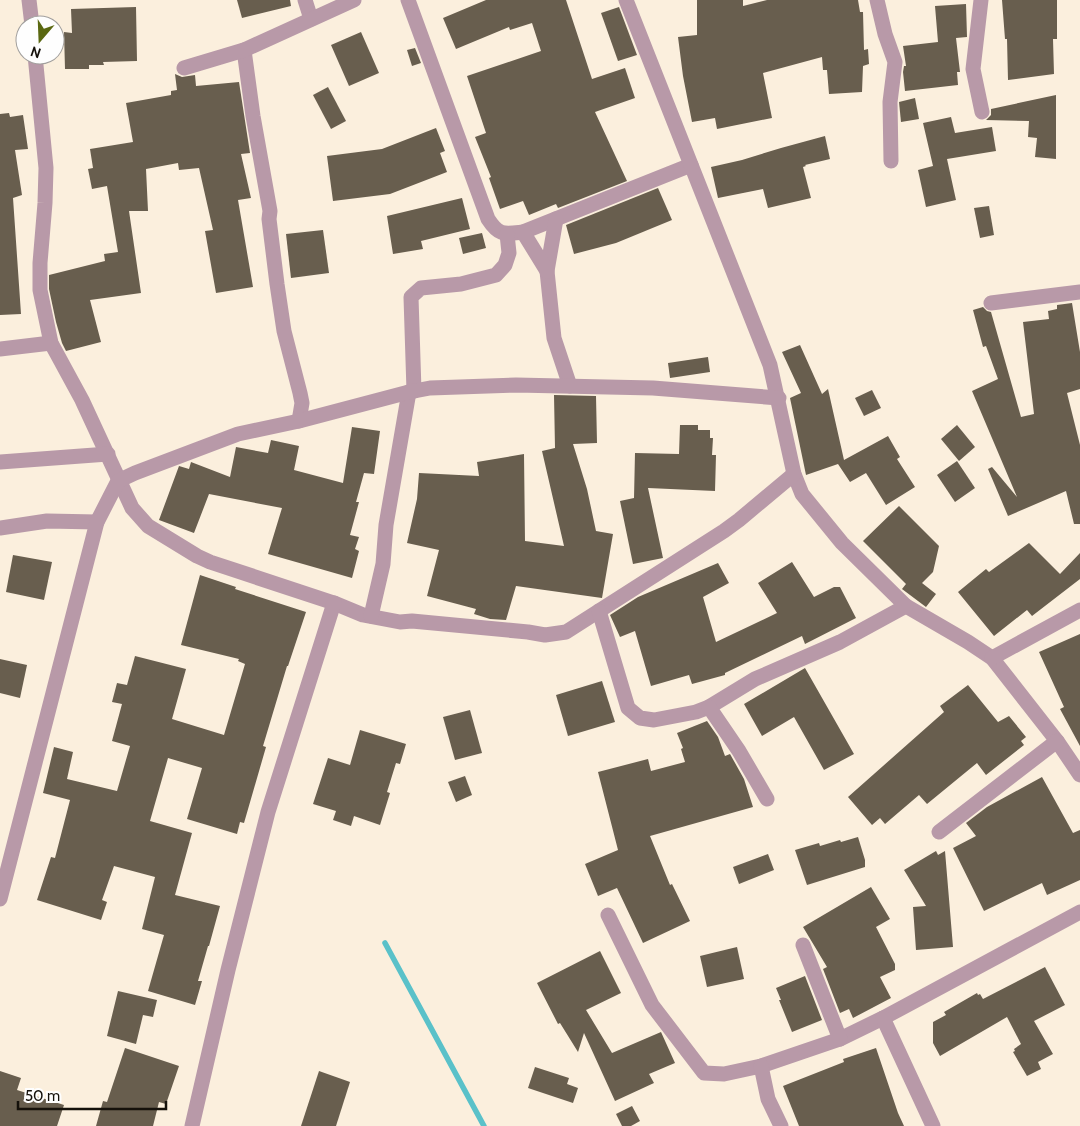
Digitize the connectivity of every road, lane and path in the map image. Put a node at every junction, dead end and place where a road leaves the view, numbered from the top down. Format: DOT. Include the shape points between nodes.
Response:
graph roads {
  1 [pos="29,0"];
  2 [pos="305,0"];
  3 [pos="354,0"];
  4 [pos="408,0"];
  5 [pos="626,0"];
  6 [pos="876,0"];
  7 [pos="981,0"];
  8 [pos="31,15"];
  9 [pos="311,19"];
  10 [pos="244,50"];
  11 [pos="36,65"];
  12 [pos="184,68"];
  13 [pos="982,112"];
  14 [pos="891,161"];
  15 [pos="691,165"];
  16 [pos="556,219"];
  17 [pos="523,232"];
  18 [pos="507,234"];
  19 [pos="547,272"];
  20 [pos="1080,292"];
  21 [pos="991,303"];
  22 [pos="50,343"];
  23 [pos="0,349"];
  24 [pos="570,386"];
  25 [pos="412,391"];
  26 [pos="778,398"];
  27 [pos="299,421"];
  28 [pos="108,454"];
  29 [pos="0,462"];
  30 [pos="794,474"];
  31 [pos="118,481"];
  32 [pos="97,522"];
  33 [pos="0,528"];
  34 [pos="334,603"];
  35 [pos="906,606"];
  36 [pos="1080,610"];
  37 [pos="600,611"];
  38 [pos="371,616"];
  39 [pos="992,658"];
  40 [pos="709,707"];
  41 [pos="1058,741"];
  42 [pos="1080,775"];
  43 [pos="767,799"];
  44 [pos="940,832"];
  45 [pos="0,899"];
  46 [pos="1080,912"];
  47 [pos="608,915"];
  48 [pos="803,946"];
  49 [pos="883,1018"];
  50 [pos="840,1039"];
  51 [pos="761,1066"];
  52 [pos="192,1126"];
  53 [pos="781,1126"];
  54 [pos="933,1126"];
  1 -- 8 [label="street"];
  2 -- 9 [label="street"];
  3 -- 9 [label="street"];
  4 -- 18 [label="street" via="488,219 495,230"];
  5 -- 15 [label="street"];
  6 -- 14 [label="street" via="894,62 890,102"];
  7 -- 13 [label="street" via="973,69"];
  9 -- 10 [label="street"];
  10 -- 12 [label="street"];
  10 -- 27 [label="street" via="270,211 281,312 302,403"];
  11 -- 22 [label="street" via="46,168 40,290"];
  15 -- 16 [label="street"];
  15 -- 26 [label="street" via="770,364"];
  16 -- 17 [label="street"];
  16 -- 19 [label="street"];
  17 -- 18 [label="street"];
  17 -- 19 [label="street"];
  18 -- 25 [label="street" via="510,253 496,275 461,284 421,288 411,297"];
  19 -- 24 [label="street" via="554,338"];
  20 -- 21 [label="street"];
  22 -- 23 [label="street"];
  22 -- 28 [label="street"];
  24 -- 25 [label="street"];
  24 -- 26 [label="street" via="653,388"];
  25 -- 27 [label="street"];
  25 -- 38 [label="street" via="386,525 384,564"];
  26 -- 30 [label="street"];
  27 -- 31 [label="street" via="238,434"];
  28 -- 29 [label="street"];
  28 -- 31 [label="street"];
  30 -- 35 [label="street" via="802,494 842,543"];
  30 -- 37 [label="street" via="724,531"];
  31 -- 32 [label="street"];
  31 -- 34 [label="street" via="132,508 148,526 197,556"];
  32 -- 33 [label="street" via="47,521"];
  32 -- 45 [label="street"];
  34 -- 38 [label="street" via="352,612"];
  34 -- 52 [label="street" via="268,812"];
  35 -- 39 [label="street"];
  35 -- 40 [label="street" via="840,642 755,679"];
  36 -- 39 [label="street"];
  37 -- 38 [label="street" via="566,632 545,635 400,622"];
  37 -- 40 [label="street" via="628,708 640,718 654,720"];
  39 -- 41 [label="street"];
  40 -- 43 [label="street"];
  41 -- 42 [label="street"];
  41 -- 44 [label="street"];
  46 -- 49 [label="street"];
  47 -- 51 [label="street" via="652,1005 704,1073 724,1074"];
  48 -- 50 [label="street"];
  49 -- 50 [label="street"];
  49 -- 54 [label="street"];
  50 -- 51 [label="street"];
  51 -- 53 [label="street" via="768,1099"];
}
